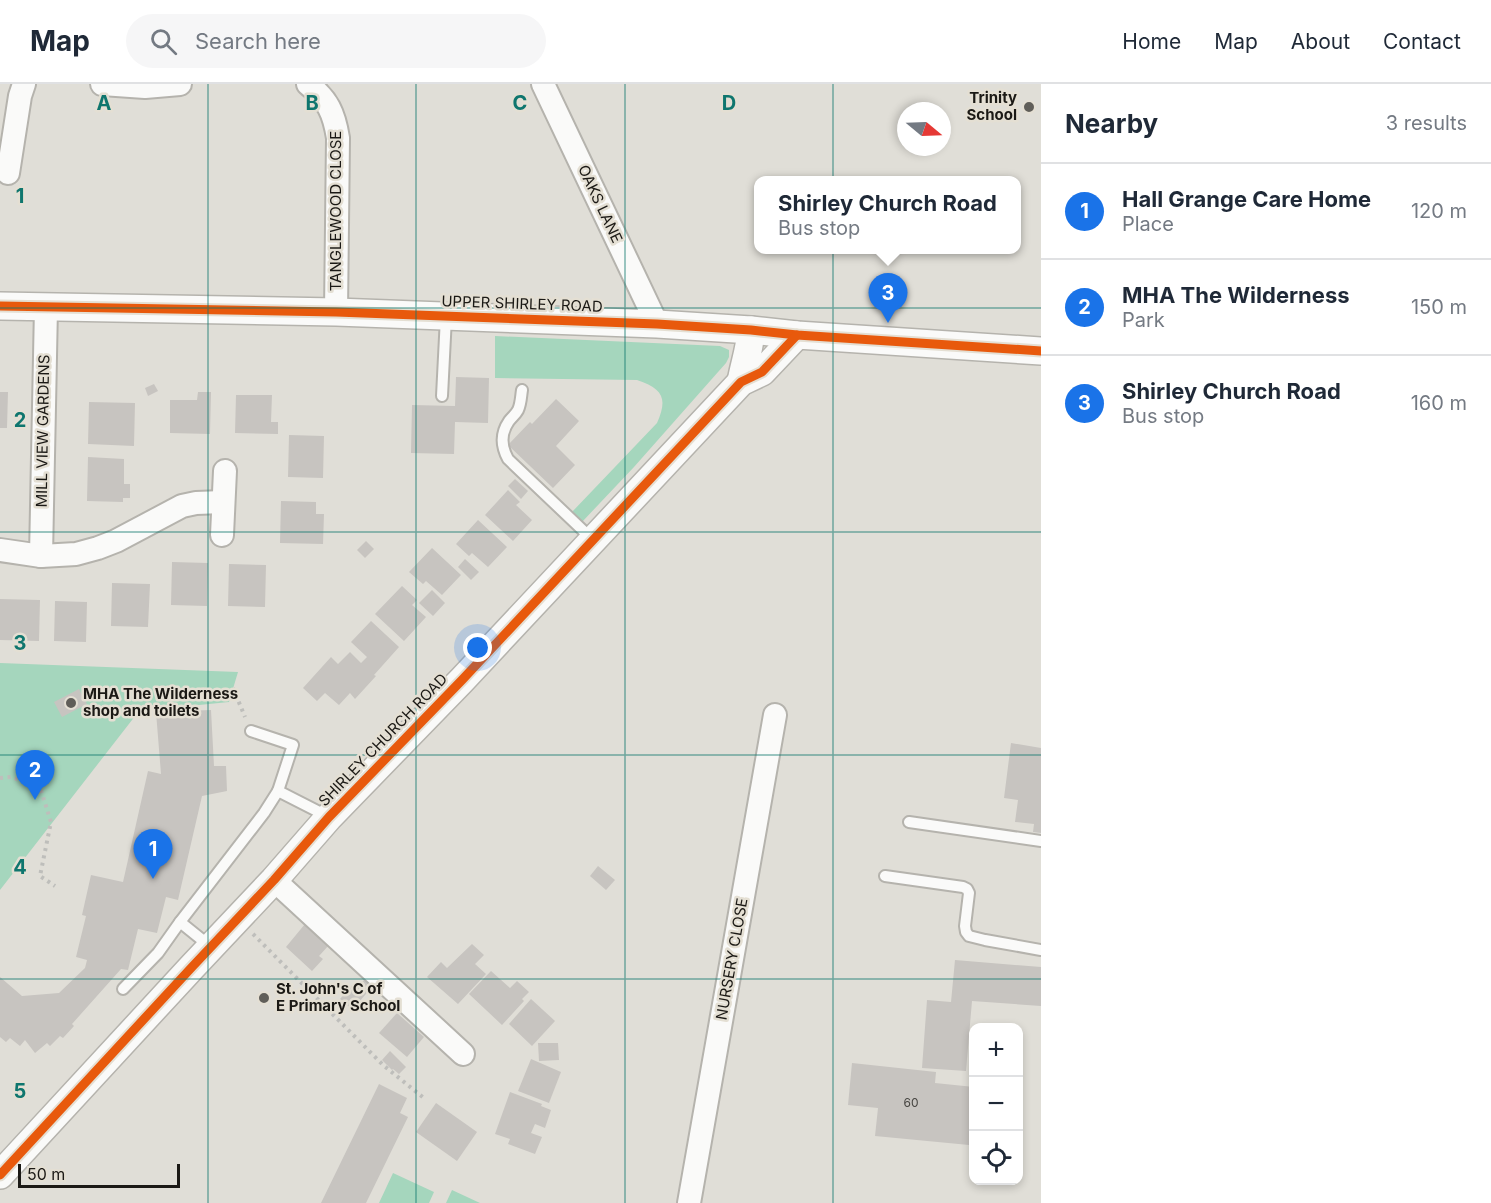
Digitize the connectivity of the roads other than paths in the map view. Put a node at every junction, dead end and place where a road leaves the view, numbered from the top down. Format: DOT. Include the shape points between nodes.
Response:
graph roads {
  1 [pos="24,84"];
  2 [pos="102,84"];
  3 [pos="180,84"];
  4 [pos="308,84"];
  5 [pos="543,84"];
  6 [pos="8,173"];
  7 [pos="0,306"];
  8 [pos="46,307"];
  9 [pos="336,312"];
  10 [pos="446,316"];
  11 [pos="657,324"];
  12 [pos="751,330"];
  13 [pos="797,336"];
  14 [pos="1041,351"];
  15 [pos="741,382"];
  16 [pos="522,390"];
  17 [pos="442,396"];
  18 [pos="225,471"];
  19 [pos="223,502"];
  20 [pos="222,535"];
  21 [pos="593,540"];
  22 [pos="0,550"];
  23 [pos="41,556"];
  24 [pos="775,715"];
  25 [pos="251,731"];
  26 [pos="278,791"];
  27 [pos="330,817"];
  28 [pos="909,822"];
  29 [pos="1041,841"];
  30 [pos="885,876"];
  31 [pos="274,880"];
  32 [pos="180,922"];
  33 [pos="210,947"];
  34 [pos="1041,950"];
  35 [pos="123,989"];
  36 [pos="463,1054"];
  37 [pos="0,1175"];
  38 [pos="689,1203"];
  1 -- 6 [label="street"];
  2 -- 3 [label="street"];
  4 -- 9 [label="street, TANGLEWOOD CLOSE" via="326,101 338,138"];
  5 -- 11 [label="street, OAKS LANE"];
  7 -- 8 [label="street, UPPER SHIRLEY ROAD"];
  8 -- 9 [label="street, UPPER SHIRLEY ROAD"];
  8 -- 23 [label="street, MILL VIEW GARDENS"];
  9 -- 10 [label="street, UPPER SHIRLEY ROAD"];
  10 -- 11 [label="street, UPPER SHIRLEY ROAD"];
  10 -- 17 [label="lane"];
  11 -- 12 [label="street, UPPER SHIRLEY ROAD"];
  12 -- 13 [label="street, UPPER SHIRLEY ROAD"];
  12 -- 15 [label="street"];
  13 -- 14 [label="street, UPPER SHIRLEY ROAD"];
  13 -- 15 [label="street, SHIRLEY CHURCH ROAD" via="762,372"];
  15 -- 21 [label="street, SHIRLEY CHURCH ROAD"];
  16 -- 21 [label="lane" via="518,410 503,432 504,452"];
  18 -- 19 [label="street"];
  19 -- 20 [label="street"];
  19 -- 23 [label="street" via="182,506 98,548"];
  21 -- 27 [label="street, SHIRLEY CHURCH ROAD"];
  22 -- 23 [label="street"];
  24 -- 38 [label="street, NURSERY CLOSE"];
  25 -- 26 [label="lane" via="293,746"];
  26 -- 27 [label="lane"];
  26 -- 32 [label="lane"];
  27 -- 31 [label="street, SHIRLEY CHURCH ROAD"];
  28 -- 29 [label="lane"];
  30 -- 34 [label="lane" via="963,887 969,893 964,926 969,936"];
  31 -- 33 [label="street, SHIRLEY CHURCH ROAD"];
  31 -- 36 [label="street"];
  32 -- 33 [label="lane"];
  32 -- 35 [label="lane" via="158,953"];
  33 -- 37 [label="street, SHIRLEY CHURCH ROAD"];
}
